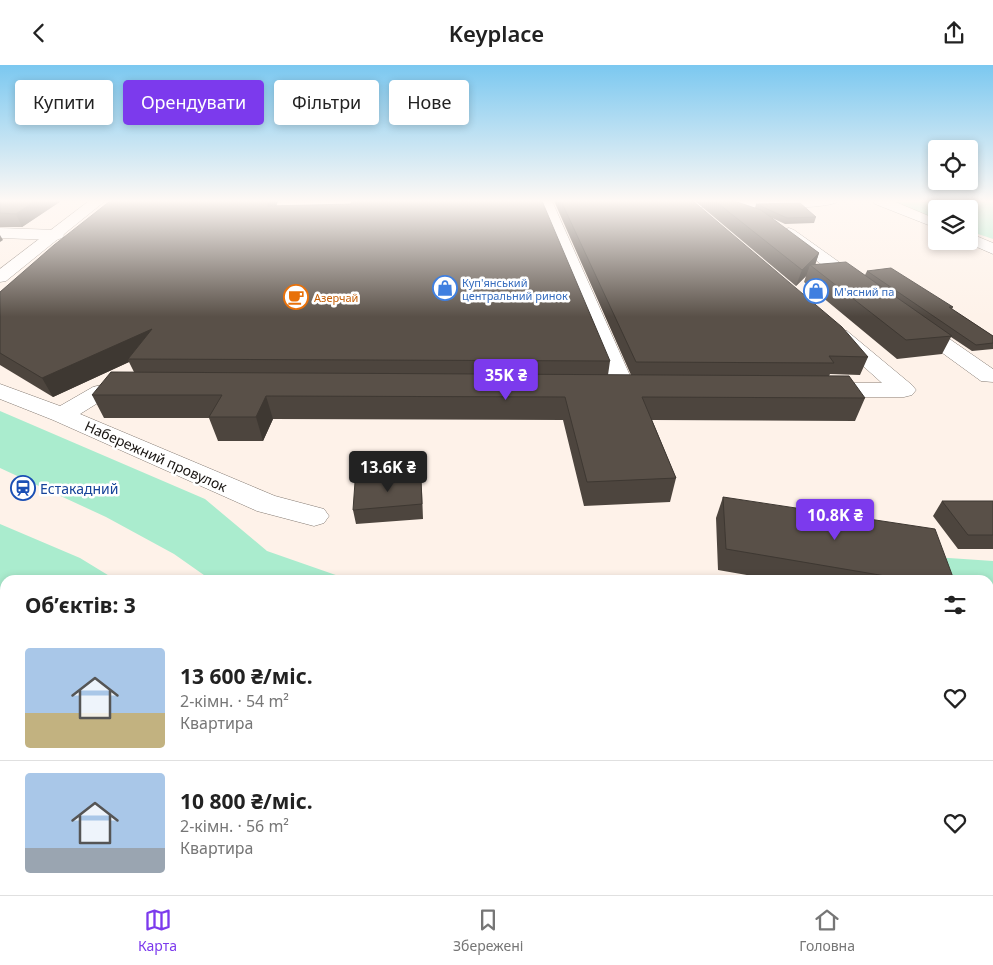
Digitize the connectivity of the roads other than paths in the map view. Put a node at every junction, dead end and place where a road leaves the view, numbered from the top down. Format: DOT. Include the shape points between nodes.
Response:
graph roads {
  1 [pos="50,240"];
  2 [pos="561,240"];
  3 [pos="798,240"];
  4 [pos="978,242"];
  5 [pos="993,249"];
  6 [pos="0,277"];
  7 [pos="873,294"];
  8 [pos="904,316"];
  9 [pos="821,319"];
  10 [pos="989,376"];
  11 [pos="150,386"];
  12 [pos="624,389"];
  13 [pos="807,390"];
  14 [pos="0,391"];
  15 [pos="62,415"];
  16 [pos="314,516"];
  1 -- 6 [label="street"];
  2 -- 12 [label="street"];
  3 -- 7 [label="street"];
  4 -- 5 [label="street"];
  8 -- 10 [label="street"];
  9 -- 13 [label="street" via="904,390"];
  11 -- 15 [label="street" via="115,386 96,393"];
  14 -- 15 [label="street, Набережний провулок"];
  15 -- 16 [label="street, Набережний провулок" via="267,505"];
}
